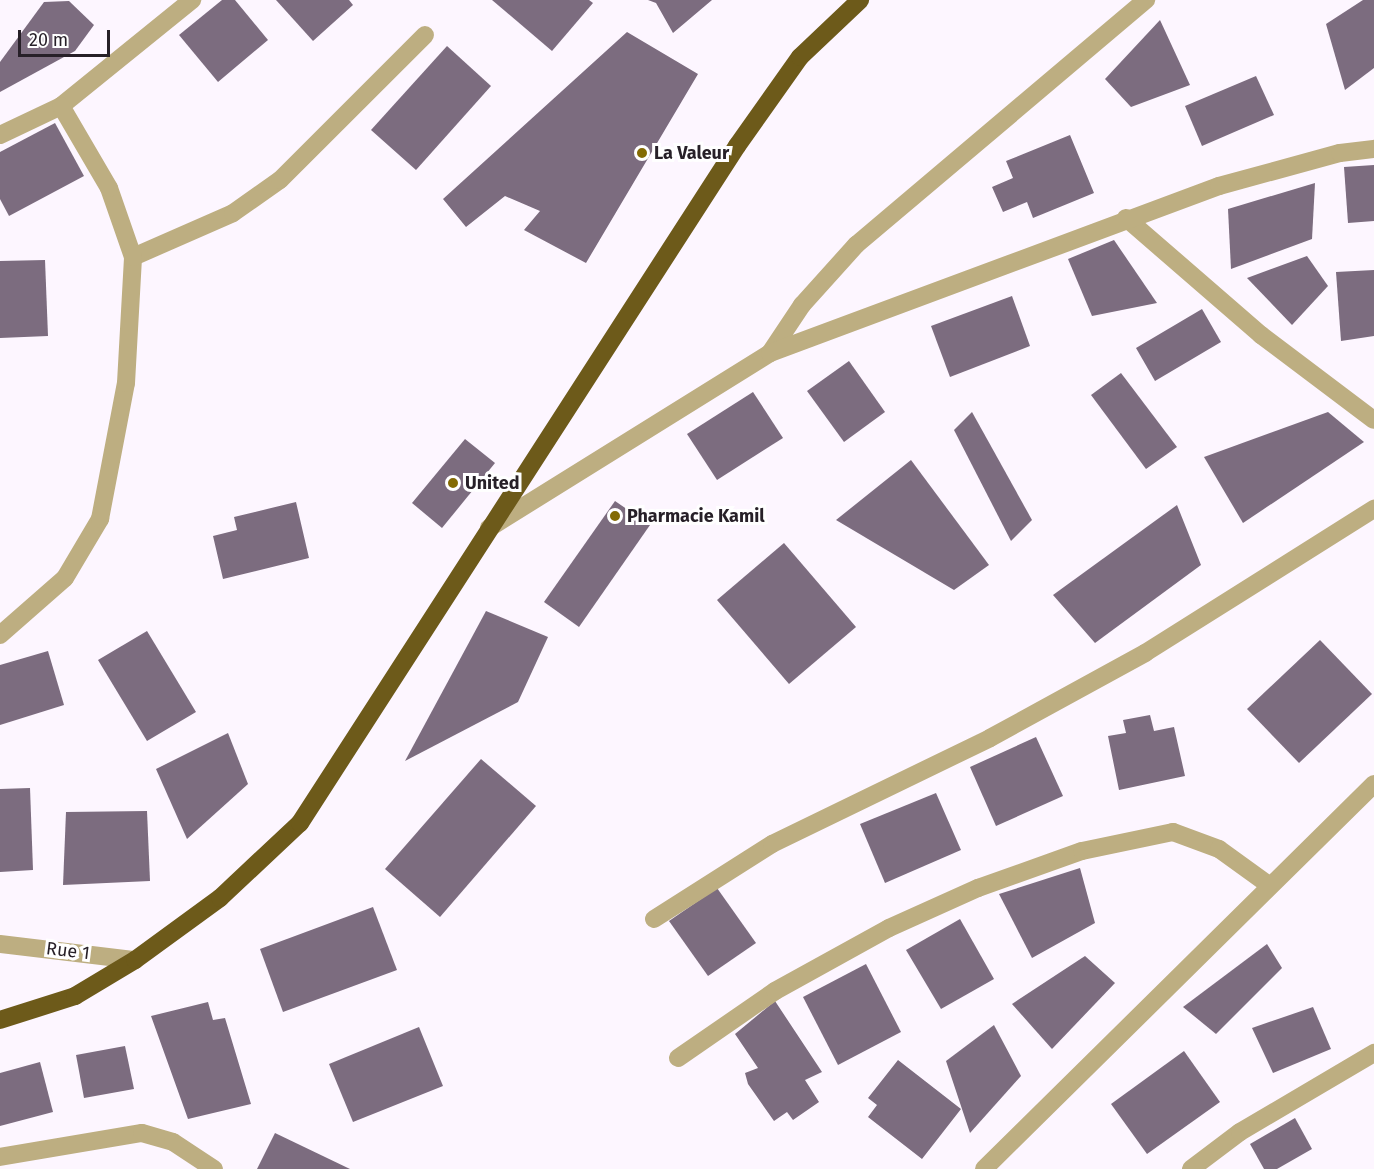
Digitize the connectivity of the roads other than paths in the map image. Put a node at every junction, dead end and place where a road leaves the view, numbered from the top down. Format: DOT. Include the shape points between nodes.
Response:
graph roads {
  1 [pos="192,0"];
  2 [pos="860,0"];
  3 [pos="1146,0"];
  4 [pos="425,35"];
  5 [pos="61,106"];
  6 [pos="0,135"];
  7 [pos="1374,149"];
  8 [pos="1126,218"];
  9 [pos="132,257"];
  10 [pos="770,353"];
  11 [pos="1374,420"];
  12 [pos="1374,509"];
  13 [pos="489,528"];
  14 [pos="0,635"];
  15 [pos="1374,784"];
  16 [pos="1269,885"];
  17 [pos="654,920"];
  18 [pos="0,944"];
  19 [pos="135,960"];
  20 [pos="0,1020"];
  21 [pos="1374,1053"];
  22 [pos="678,1058"];
  23 [pos="0,1157"];
  24 [pos="214,1169"];
  25 [pos="984,1169"];
  26 [pos="1191,1169"];
  1 -- 5 [label="street"];
  2 -- 13 [label="highway" via="827,27 776,89 644,282"];
  3 -- 10 [label="street" via="856,245 802,305"];
  4 -- 9 [label="street" via="280,180 233,213"];
  5 -- 6 [label="street"];
  5 -- 9 [label="street" via="110,188"];
  7 -- 8 [label="street" via="1284,166"];
  8 -- 10 [label="street"];
  8 -- 11 [label="street" via="1261,335"];
  9 -- 14 [label="street" via="126,383 100,519 65,578"];
  10 -- 13 [label="street"];
  12 -- 17 [label="street" via="1145,654 990,738 803,828"];
  13 -- 19 [label="highway" via="300,823 220,898"];
  15 -- 16 [label="street"];
  16 -- 22 [label="street" via="1219,849 1173,832 1082,851 978,888 889,928 775,991"];
  16 -- 25 [label="street"];
  18 -- 19 [label="street, Rue 1"];
  19 -- 20 [label="highway" via="75,996"];
  21 -- 26 [label="street" via="1240,1132"];
  23 -- 24 [label="street" via="142,1133 173,1142"];
}
